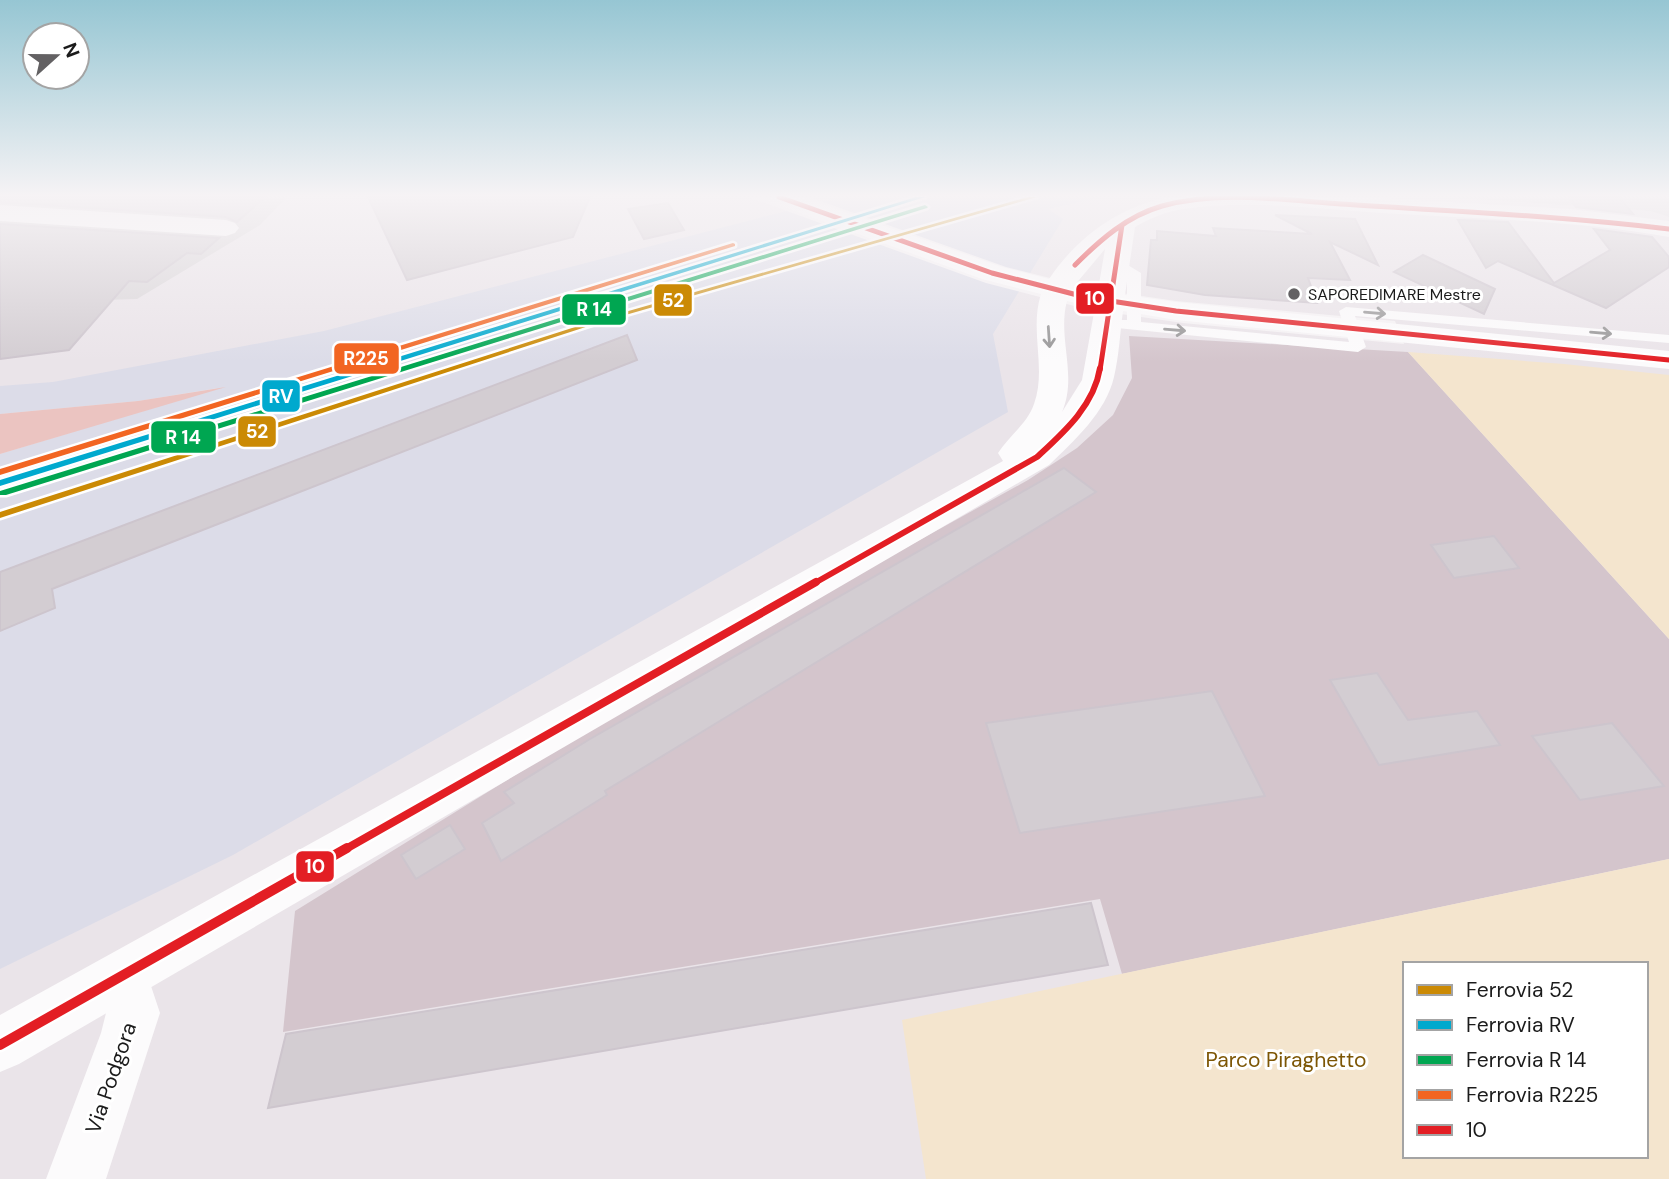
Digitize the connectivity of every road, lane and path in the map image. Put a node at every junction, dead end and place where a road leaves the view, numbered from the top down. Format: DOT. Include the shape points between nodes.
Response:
graph roads {
  1 [pos="933,252"];
  2 [pos="1088,252"];
  3 [pos="1118,252"];
  4 [pos="1120,324"];
  5 [pos="1669,339"];
  6 [pos="1669,360"];
  7 [pos="976,491"];
  8 [pos="124,977"];
  9 [pos="0,1045"];
  10 [pos="76,1179"];
  1 -- 6 [label="street" via="1085,298"];
  2 -- 7 [label="street, one-way" via="1065,277 1049,306 1052,396 1041,423"];
  3 -- 4 [label="street"];
  4 -- 5 [label="lane, one-way" via="1359,348 1346,311"];
  4 -- 7 [label="street" via="1085,406 1064,432 1037,457"];
  7 -- 8 [label="street"];
  8 -- 9 [label="street"];
  8 -- 10 [label="street, Via Podgora" via="133,1013"];
}
